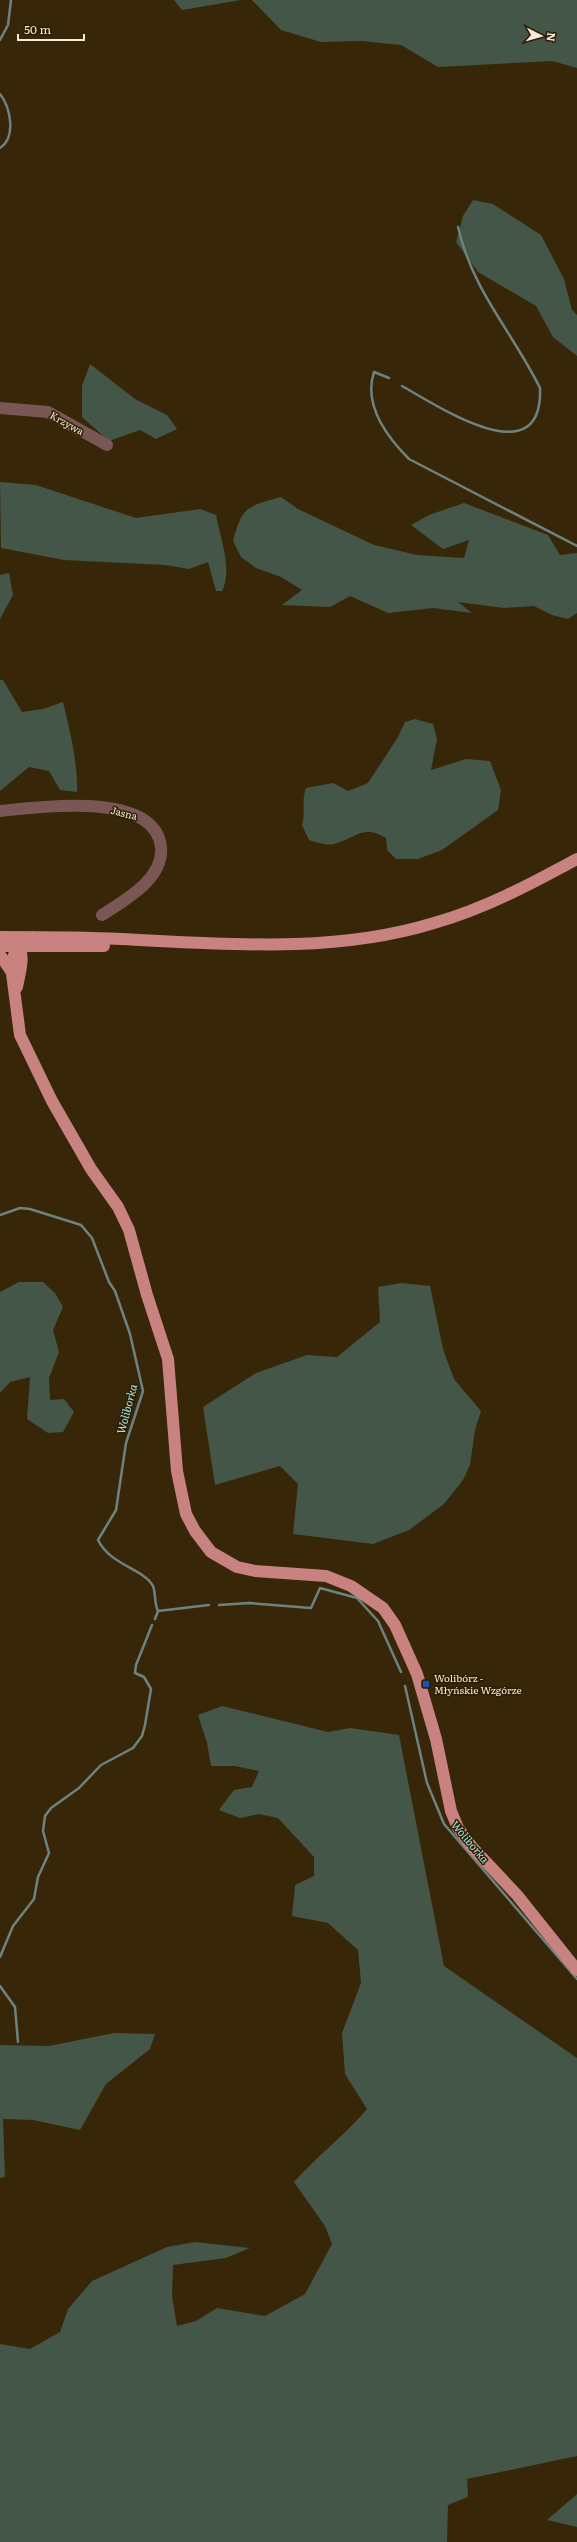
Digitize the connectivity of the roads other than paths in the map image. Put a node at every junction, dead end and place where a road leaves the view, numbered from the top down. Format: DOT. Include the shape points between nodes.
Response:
graph roads {
  1 [pos="0,408"];
  2 [pos="108,445"];
  3 [pos="0,811"];
  4 [pos="577,859"];
  5 [pos="102,915"];
  6 [pos="1,940"];
  7 [pos="33,941"];
  8 [pos="18,946"];
  9 [pos="0,955"];
  10 [pos="21,959"];
  11 [pos="11,971"];
  12 [pos="15,1004"];
  13 [pos="577,1970"];
  1 -- 2 [label="street, Krzywa" via="48,412"];
  3 -- 5 [label="street, Jasna" via="44,806 95,806 142,817 154,828 160,838 161,852 150,876 131,896"];
  4 -- 7 [label="main road" via="480,906 434,924 401,932 312,943 163,942 110,946"];
  6 -- 7 [label="main road"];
  6 -- 8 [label="main road"];
  7 -- 8 [label="main road"];
  7 -- 10 [label="main road"];
  8 -- 10 [label="main road"];
  8 -- 11 [label="main road" via="13,954"];
  9 -- 11 [label="main road"];
  10 -- 12 [label="main road"];
  11 -- 12 [label="main road"];
  12 -- 13 [label="main road" via="20,1035 34,1068 87,1162 118,1207 129,1230 168,1359 179,1487 186,1514 195,1531 211,1552 237,1567 255,1571 326,1576 351,1586 383,1608 395,1625 417,1674 436,1739 451,1811 458,1828 472,1847 517,1895"];
}
